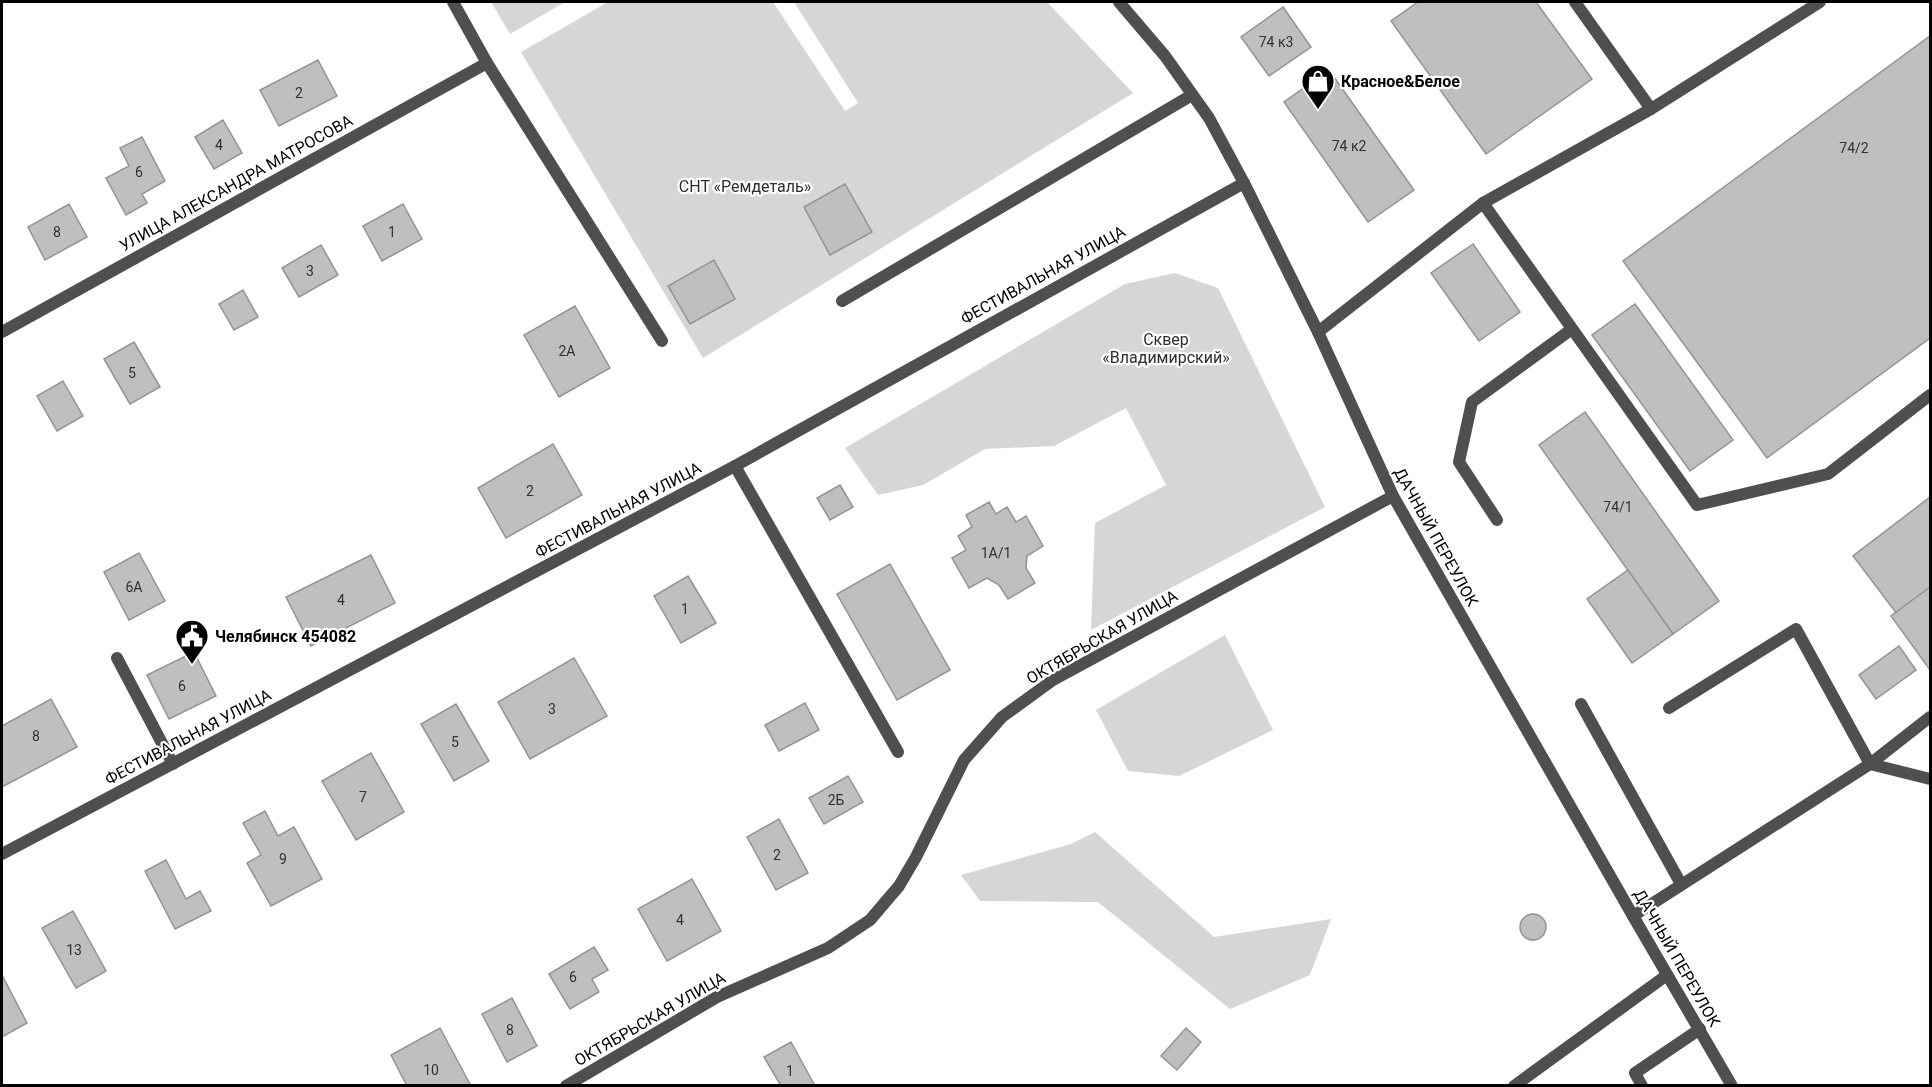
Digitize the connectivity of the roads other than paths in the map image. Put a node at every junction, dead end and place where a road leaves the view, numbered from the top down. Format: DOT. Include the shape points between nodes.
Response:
graph roads {
  1 [pos="453,2"];
  2 [pos="1119,2"];
  3 [pos="1575,2"];
  4 [pos="1820,2"];
  5 [pos="487,63"];
  6 [pos="1192,94"];
  7 [pos="1651,109"];
  8 [pos="1244,183"];
  9 [pos="1483,203"];
  10 [pos="842,301"];
  11 [pos="1572,329"];
  12 [pos="2,332"];
  13 [pos="1318,332"];
  14 [pos="662,341"];
  15 [pos="1930,395"];
  16 [pos="735,466"];
  17 [pos="1393,496"];
  18 [pos="1497,520"];
  19 [pos="117,658"];
  20 [pos="1581,704"];
  21 [pos="1669,708"];
  22 [pos="1930,717"];
  23 [pos="898,752"];
  24 [pos="173,764"];
  25 [pos="1870,764"];
  26 [pos="1930,779"];
  27 [pos="2,854"];
  28 [pos="1681,884"];
  29 [pos="1633,916"];
  30 [pos="1667,975"];
  31 [pos="1700,1029"];
  32 [pos="566,1086"];
  33 [pos="1514,1086"];
  34 [pos="1642,1086"];
  35 [pos="1732,1086"];
  1 -- 5 [label="street"];
  2 -- 6 [label="street, ДАЧНЫЙ ПЕРЕУЛОК"];
  3 -- 7 [label="street"];
  4 -- 7 [label="street"];
  5 -- 12 [label="street, УЛИЦА АЛЕКСАНДРА МАТРОСОВА"];
  5 -- 14 [label="street"];
  6 -- 8 [label="street, ДАЧНЫЙ ПЕРЕУЛОК"];
  6 -- 10 [label="street"];
  7 -- 9 [label="street"];
  8 -- 13 [label="street, ДАЧНЫЙ ПЕРЕУЛОК"];
  8 -- 16 [label="street, ФЕСТИВАЛЬНАЯ УЛИЦА"];
  9 -- 11 [label="street"];
  9 -- 13 [label="street"];
  11 -- 15 [label="street" via="1697,505 1828,474"];
  11 -- 18 [label="street" via="1472,402 1459,462"];
  13 -- 17 [label="street, ДАЧНЫЙ ПЕРЕУЛОК"];
  16 -- 23 [label="street"];
  16 -- 24 [label="street, ФЕСТИВАЛЬНАЯ УЛИЦА"];
  17 -- 29 [label="street, ДАЧНЫЙ ПЕРЕУЛОК"];
  17 -- 32 [label="street, ОКТЯБРЬСКАЯ УЛИЦА" via="1053,680 1002,717 964,760 899,886 870,920 828,948 717,997"];
  19 -- 24 [label="street"];
  20 -- 28 [label="street"];
  21 -- 25 [label="street" via="1796,629"];
  22 -- 25 [label="street"];
  24 -- 27 [label="street, ФЕСТИВАЛЬНАЯ УЛИЦА"];
  25 -- 26 [label="street"];
  25 -- 28 [label="street"];
  28 -- 29 [label="street"];
  29 -- 30 [label="street, ДАЧНЫЙ ПЕРЕУЛОК"];
  30 -- 31 [label="street, ДАЧНЫЙ ПЕРЕУЛОК"];
  30 -- 33 [label="street"];
  31 -- 34 [label="street" via="1635,1073"];
  31 -- 35 [label="street, ДАЧНЫЙ ПЕРЕУЛОК"];
}
